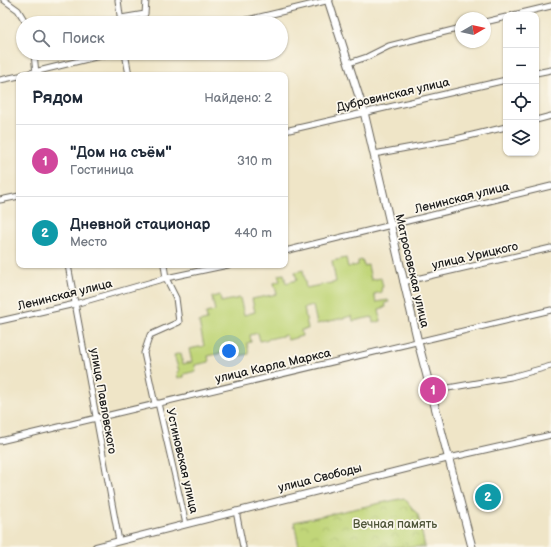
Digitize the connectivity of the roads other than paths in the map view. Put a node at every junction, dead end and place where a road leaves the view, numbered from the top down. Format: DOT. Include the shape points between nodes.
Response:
graph roads {
  1 [pos="4,0"];
  2 [pos="118,0"];
  3 [pos="146,0"];
  4 [pos="329,0"];
  5 [pos="551,6"];
  6 [pos="526,12"];
  7 [pos="22,16"];
  8 [pos="120,16"];
  9 [pos="138,16"];
  10 [pos="264,16"];
  11 [pos="503,18"];
  12 [pos="491,21"];
  13 [pos="455,30"];
  14 [pos="35,60"];
  15 [pos="85,60"];
  16 [pos="126,60"];
  17 [pos="349,63"];
  18 [pos="551,70"];
  19 [pos="36,72"];
  20 [pos="40,72"];
  21 [pos="128,72"];
  22 [pos="539,72"];
  23 [pos="16,77"];
  24 [pos="0,80"];
  25 [pos="503,81"];
  26 [pos="364,112"];
  27 [pos="551,116"];
  28 [pos="539,119"];
  29 [pos="503,128"];
  30 [pos="288,130"];
  31 [pos="374,154"];
  32 [pos="551,186"];
  33 [pos="16,197"];
  34 [pos="0,200"];
  35 [pos="390,226"];
  36 [pos="551,248"];
  37 [pos="288,250"];
  38 [pos="69,268"];
  39 [pos="164,268"];
  40 [pos="214,268"];
  41 [pos="166,278"];
  42 [pos="403,282"];
  43 [pos="76,304"];
  44 [pos="551,310"];
  45 [pos="0,321"];
  46 [pos="418,342"];
  47 [pos="551,366"];
  48 [pos="431,391"];
  49 [pos="156,403"];
  50 [pos="95,417"];
  51 [pos="551,435"];
  52 [pos="0,441"];
  53 [pos="449,458"];
  54 [pos="236,511"];
  55 [pos="186,524"];
  56 [pos="119,541"];
  57 [pos="96,547"];
  58 [pos="244,547"];
  59 [pos="472,547"];
  1 -- 7 [label="street"];
  2 -- 8 [label="street"];
  3 -- 9 [label="street" via="145,14"];
  4 -- 10 [label="street"];
  4 -- 17 [label="highway, Матросовская улица"];
  5 -- 6 [label="street"];
  11 -- 12 [label="street"];
  13 -- 17 [label="street" via="389,46"];
  14 -- 19 [label="street"];
  15 -- 20 [label="street"];
  16 -- 21 [label="street"];
  17 -- 26 [label="highway, Матросовская улица"];
  18 -- 22 [label="street"];
  23 -- 24 [label="street"];
  25 -- 26 [label="street, Дубровинская улица"];
  26 -- 30 [label="street, Дубровинская улица"];
  26 -- 31 [label="highway, Матросовская улица"];
  27 -- 28 [label="street"];
  29 -- 31 [label="street"];
  31 -- 35 [label="highway, Матросовская улица"];
  32 -- 35 [label="street, Ленинская улица"];
  33 -- 34 [label="street"];
  35 -- 37 [label="street, Ленинская улица"];
  35 -- 42 [label="highway, Матросовская улица"];
  36 -- 42 [label="street, улица Урицкого"];
  38 -- 43 [label="street, улица Павловского"];
  39 -- 41 [label="street, Устиновская улица"];
  40 -- 41 [label="street, Ленинская улица"];
  41 -- 43 [label="street, Ленинская улица"];
  41 -- 49 [label="street, Устиновская улица" via="176,298 179,322 150,335 144,353"];
  42 -- 46 [label="highway, Матросовская улица"];
  43 -- 45 [label="street, Ленинская улица"];
  43 -- 50 [label="street, улица Павловского"];
  44 -- 46 [label="street, улица Карла Маркса"];
  46 -- 48 [label="highway, Матросовская улица"];
  46 -- 49 [label="street, улица Карла Маркса"];
  47 -- 48 [label="street" via="490,381"];
  48 -- 53 [label="highway, Матросовская улица"];
  49 -- 50 [label="street, улица Карла Маркса"];
  49 -- 55 [label="street, Устиновская улица"];
  50 -- 52 [label="street, улица Карла Маркса"];
  50 -- 56 [label="street, улица Павловского"];
  51 -- 53 [label="street, улица Свободы"];
  53 -- 54 [label="main road, улица Свободы"];
  53 -- 59 [label="highway, Матросовская улица"];
  54 -- 55 [label="main road, улица Свободы"];
  54 -- 58 [label="street"];
  55 -- 56 [label="main road, улица Свободы"];
  56 -- 57 [label="main road, улица Свободы"];
}
